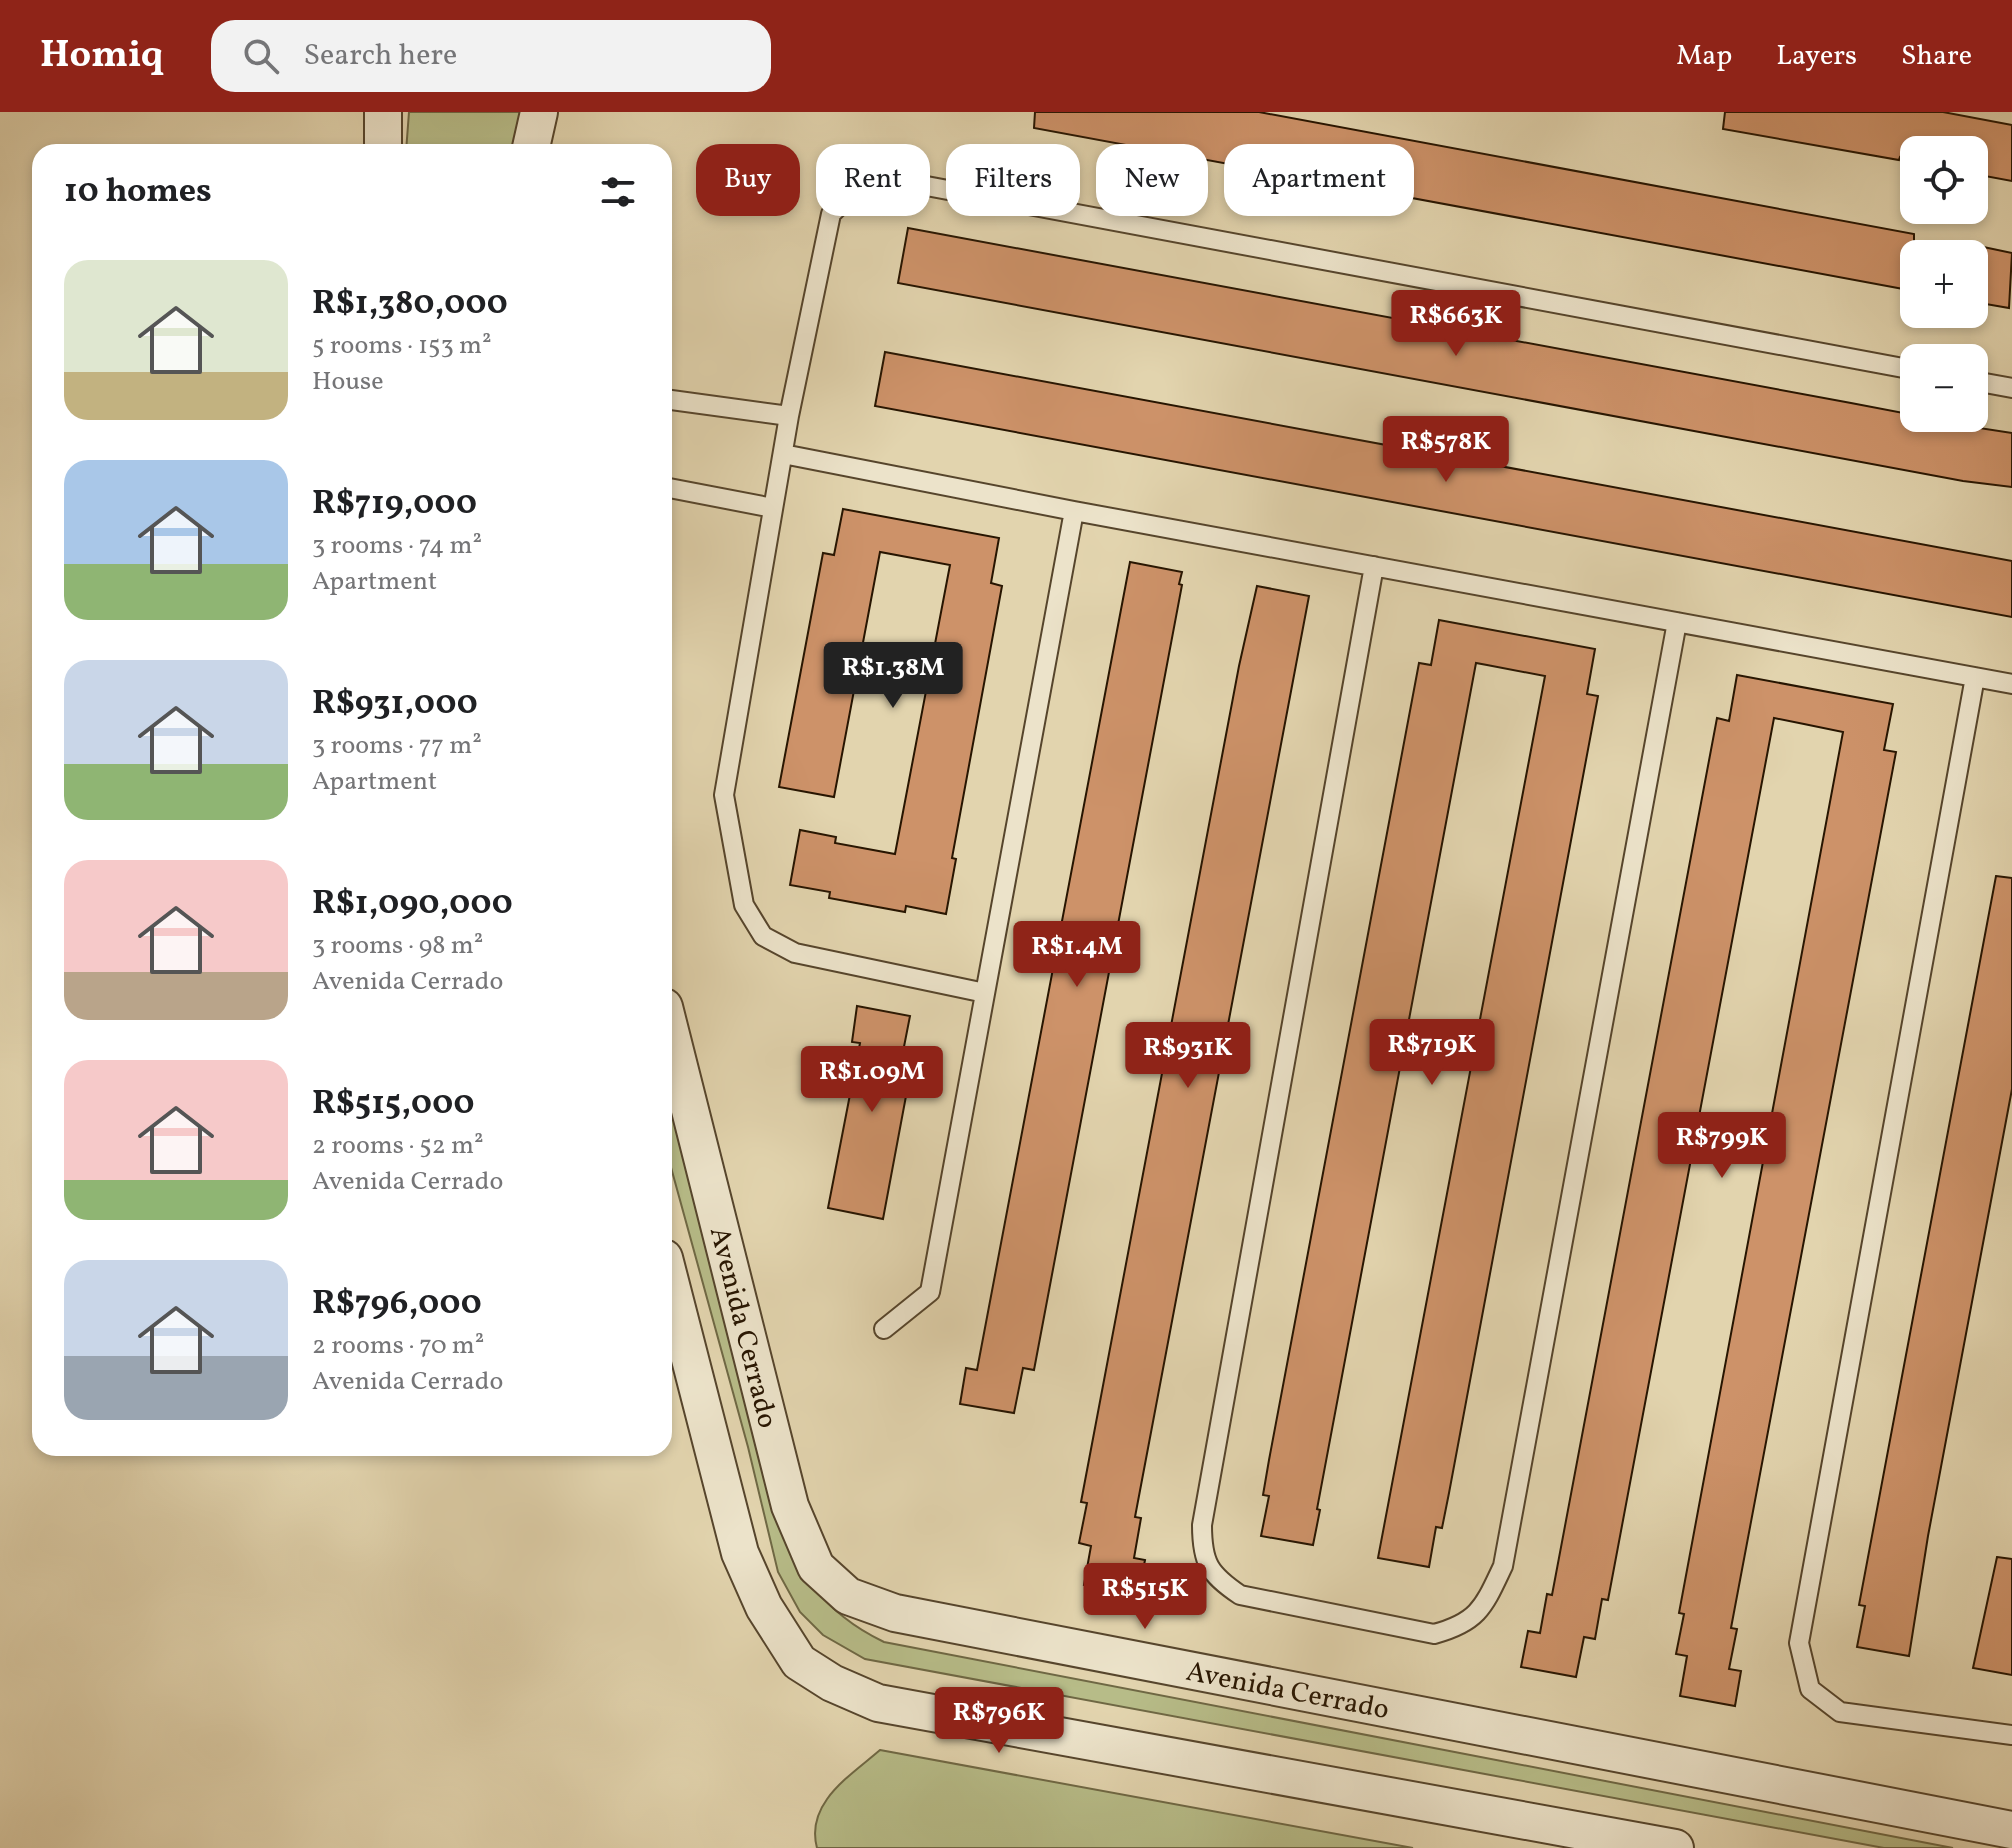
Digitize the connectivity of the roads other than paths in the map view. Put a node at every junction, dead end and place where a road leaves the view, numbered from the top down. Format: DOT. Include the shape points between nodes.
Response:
graph roads {
  1 [pos="383,112"];
  2 [pos="539,112"];
  3 [pos="383,144"];
  4 [pos="532,144"];
  5 [pos="1900,367"];
  6 [pos="1988,384"];
  7 [pos="2012,388"];
  8 [pos="672,400"];
  9 [pos="789,416"];
  10 [pos="783,454"];
  11 [pos="672,489"];
  12 [pos="773,508"];
  13 [pos="1074,511"];
  14 [pos="1374,566"];
  15 [pos="1677,622"];
  16 [pos="1975,677"];
  17 [pos="2012,684"];
  18 [pos="985,993"];
  19 [pos="672,1039"];
  20 [pos="672,1289"];
  21 [pos="884,1329"];
  22 [pos="2012,1735"];
  23 [pos="2012,1830"];
  24 [pos="1675,1848"];
  1 -- 3 [label="street"];
  2 -- 4 [label="street"];
  5 -- 9 [label="lane" via="905,182 855,190 831,214"];
  6 -- 7 [label="lane"];
  8 -- 9 [label="lane"];
  9 -- 10 [label="lane"];
  10 -- 12 [label="lane"];
  10 -- 13 [label="lane"];
  11 -- 12 [label="lane"];
  12 -- 18 [label="lane" via="724,795 744,905 763,936 795,953"];
  13 -- 14 [label="lane"];
  13 -- 18 [label="lane"];
  14 -- 15 [label="lane"];
  14 -- 15 [label="lane" via="1202,1525 1202,1554 1218,1580 1240,1595 1434,1634 1463,1627 1485,1603 1503,1566"];
  15 -- 16 [label="lane"];
  16 -- 17 [label="lane"];
  16 -- 22 [label="lane" via="1799,1643 1810,1689 1840,1712"];
  18 -- 21 [label="lane" via="930,1292"];
  19 -- 23 [label="street, Avenida Cerrado" via="790,1506 816,1567 848,1596 895,1613"];
  20 -- 24 [label="street" via="740,1553 764,1607 799,1662 832,1683 878,1703"];
}
